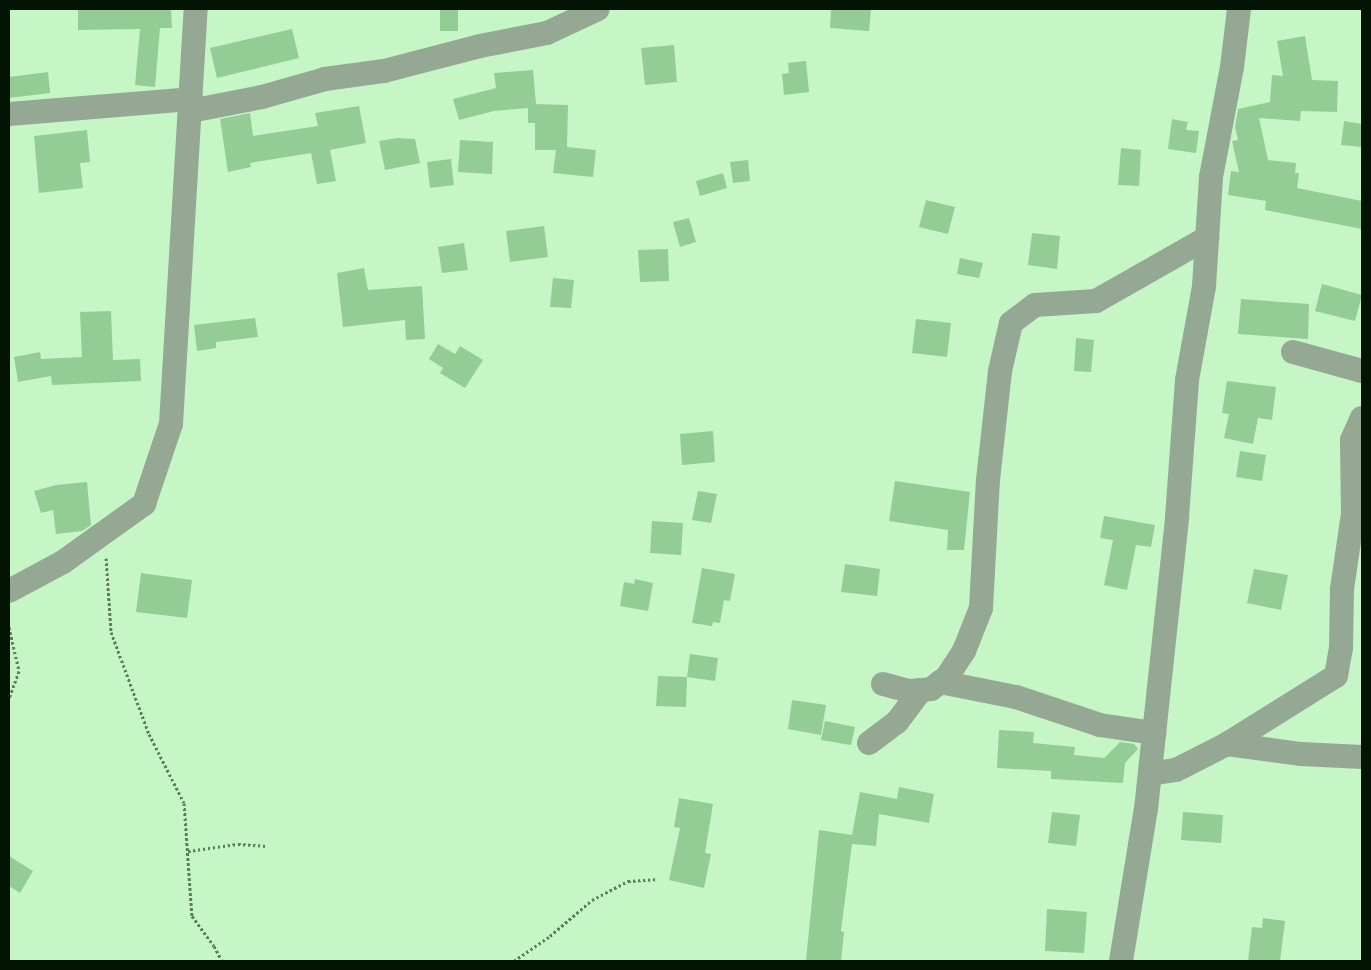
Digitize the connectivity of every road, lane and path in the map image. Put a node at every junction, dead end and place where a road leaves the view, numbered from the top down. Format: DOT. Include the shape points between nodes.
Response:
graph roads {
  1 [pos="196,9"];
  2 [pos="598,9"];
  3 [pos="1239,9"];
  4 [pos="190,105"];
  5 [pos="9,114"];
  6 [pos="1207,238"];
  7 [pos="1293,352"];
  8 [pos="1362,370"];
  9 [pos="1362,418"];
  10 [pos="104,533"];
  11 [pos="9,590"];
  12 [pos="1352,609"];
  13 [pos="9,628"];
  14 [pos="883,684"];
  15 [pos="931,686"];
  16 [pos="9,699"];
  17 [pos="1154,733"];
  18 [pos="869,743"];
  19 [pos="1227,744"];
  20 [pos="1362,757"];
  21 [pos="1150,774"];
  22 [pos="266,846"];
  23 [pos="188,851"];
  24 [pos="658,879"];
  25 [pos="222,961"];
  26 [pos="514,961"];
  27 [pos="1122,961"];
  1 -- 4 [label="street"];
  2 -- 4 [label="street" via="547,33 480,46 384,71 325,79 262,97"];
  3 -- 6 [label="street" via="1212,177"];
  4 -- 5 [label="street"];
  4 -- 10 [label="street" via="171,424 144,504"];
  6 -- 15 [label="street" via="1096,301 1035,305 1011,323 1000,371 988,480 981,608 964,652"];
  6 -- 17 [label="street" via="1204,286 1187,380 1177,517"];
  7 -- 8 [label="street"];
  9 -- 12 [label="street" via="1352,440 1353,514 1342,589"];
  10 -- 11 [label="street" via="64,562"];
  10 -- 23 [label="path" via="111,632 149,734 184,803"];
  12 -- 19 [label="street" via="1336,676"];
  13 -- 16 [label="path" via="19,671"];
  14 -- 15 [label="street" via="910,691"];
  15 -- 17 [label="street" via="1016,697 1100,726"];
  15 -- 18 [label="street" via="897,722"];
  17 -- 21 [label="street"];
  19 -- 20 [label="street" via="1301,754"];
  19 -- 21 [label="street" via="1176,770"];
  21 -- 27 [label="street"];
  22 -- 23 [label="path" via="238,844"];
  23 -- 25 [label="path" via="192,916"];
  24 -- 26 [label="path" via="628,881 592,900"];
}
